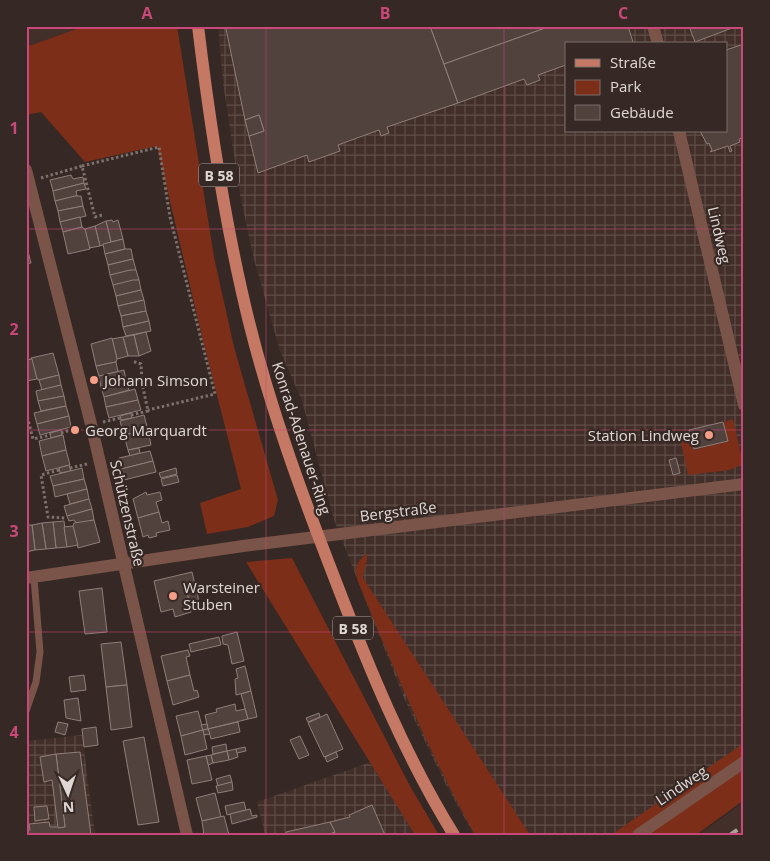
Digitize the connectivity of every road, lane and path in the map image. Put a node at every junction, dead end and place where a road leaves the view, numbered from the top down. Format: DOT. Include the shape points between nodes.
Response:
graph roads {
  1 [pos="198,26"];
  2 [pos="654,26"];
  3 [pos="658,42"];
  4 [pos="679,132"];
  5 [pos="82,166"];
  6 [pos="28,176"];
  7 [pos="102,215"];
  8 [pos="132,361"];
  9 [pos="744,405"];
  10 [pos="148,410"];
  11 [pos="26,412"];
  12 [pos="131,415"];
  13 [pos="50,435"];
  14 [pos="59,470"];
  15 [pos="744,484"];
  16 [pos="65,518"];
  17 [pos="318,537"];
  18 [pos="123,565"];
  19 [pos="30,578"];
  20 [pos="26,711"];
  21 [pos="744,762"];
  22 [pos="187,835"];
  23 [pos="454,835"];
  24 [pos="638,835"];
  1 -- 17 [label="main road, Konrad-Adenauer-Ring / B 58" via="213,140 235,262 292,463"];
  2 -- 3 [label="street"];
  4 -- 9 [label="street, Lindweg"];
  5 -- 6 [label="path"];
  5 -- 7 [label="path" via="95,217"];
  5 -- 10 [label="path" via="159,147 170,217 215,394"];
  6 -- 18 [label="street, Schützenstraße"];
  8 -- 10 [label="path" via="141,364"];
  10 -- 12 [label="path"];
  11 -- 13 [label="path" via="33,439"];
  14 -- 16 [label="path" via="41,476 48,517"];
  15 -- 17 [label="street, Bergstraße"];
  17 -- 18 [label="street, Bergstraße"];
  17 -- 23 [label="main road, Konrad-Adenauer-Ring / B 58" via="393,718"];
  18 -- 19 [label="street, Bergstraße"];
  18 -- 22 [label="street, Schützenstraße"];
  19 -- 20 [label="lane" via="40,652 36,682"];
  21 -- 24 [label="street, Lindweg"];
}
